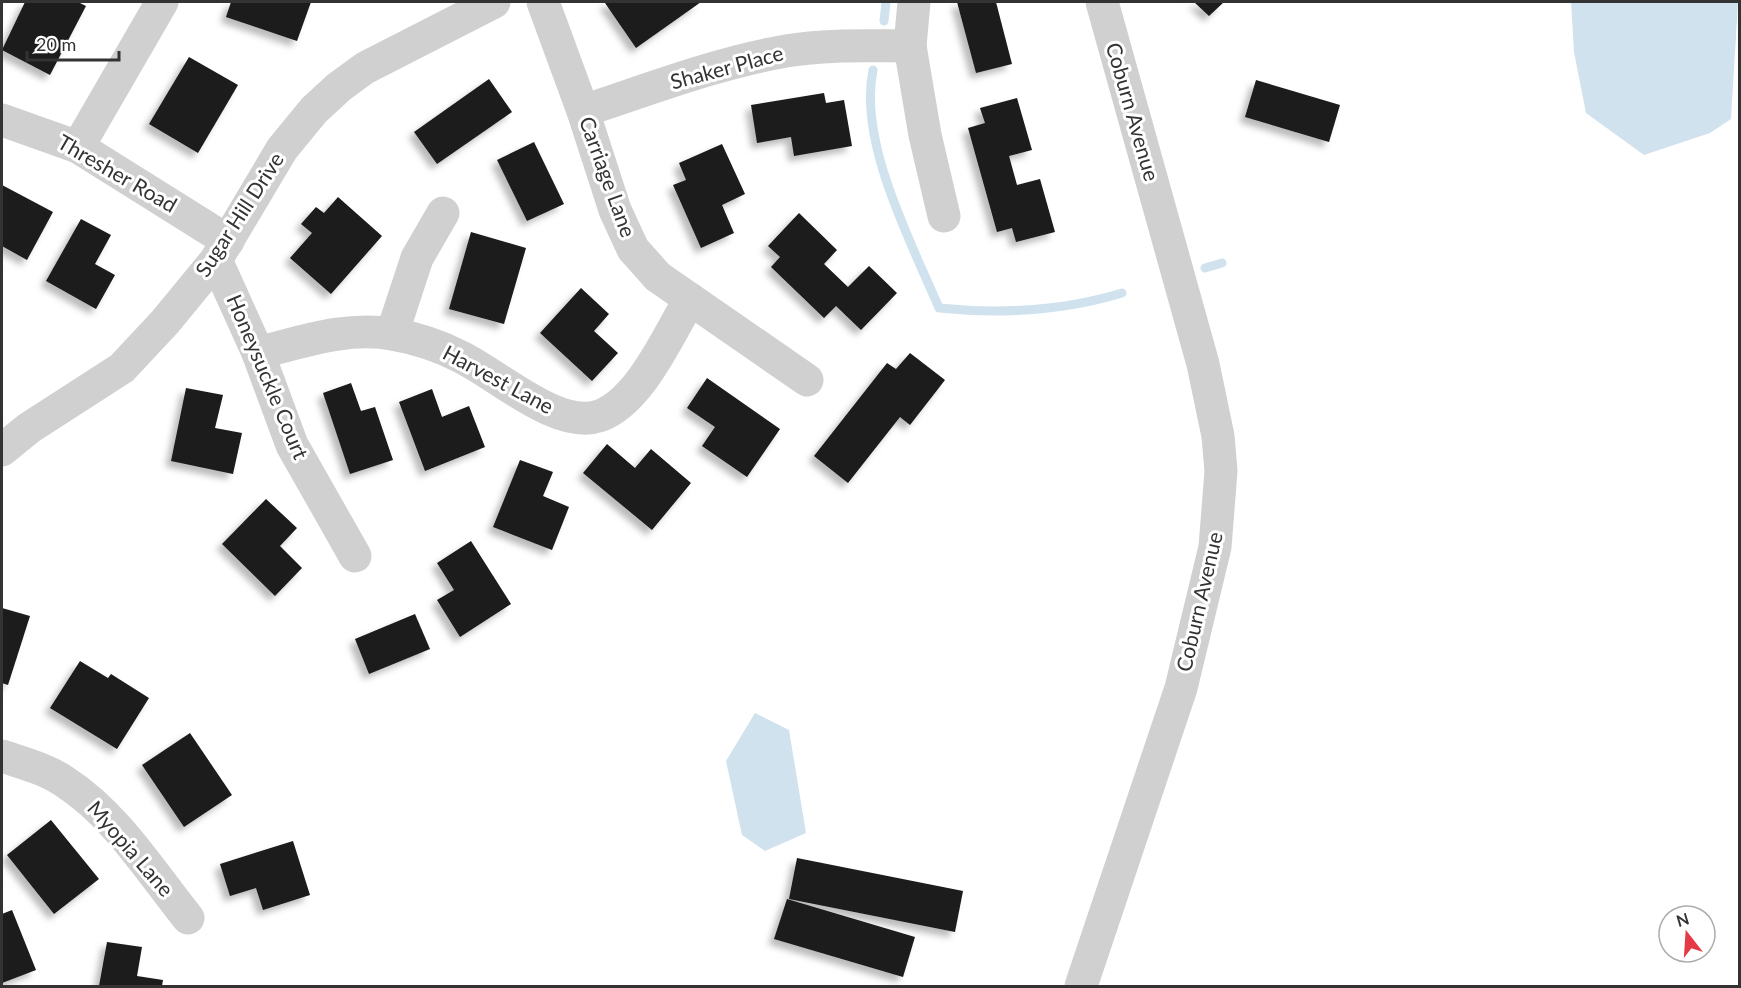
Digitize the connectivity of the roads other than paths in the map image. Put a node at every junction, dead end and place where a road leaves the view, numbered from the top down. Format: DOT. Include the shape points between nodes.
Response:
graph roads {
  1 [pos="162,2"];
  2 [pos="494,2"];
  3 [pos="543,2"];
  4 [pos="914,2"];
  5 [pos="1102,2"];
  6 [pos="910,46"];
  7 [pos="583,111"];
  8 [pos="2,120"];
  9 [pos="78,147"];
  10 [pos="443,213"];
  11 [pos="944,216"];
  12 [pos="222,250"];
  13 [pos="690,299"];
  14 [pos="392,334"];
  15 [pos="258,353"];
  16 [pos="807,380"];
  17 [pos="2,450"];
  18 [pos="356,556"];
  19 [pos="2,756"];
  20 [pos="188,918"];
  21 [pos="1081,987"];
  1 -- 9 [label="street"];
  2 -- 12 [label="street, Sugar Hill Drive" via="365,68 339,87 282,149"];
  3 -- 7 [label="street, Carriage Lane"];
  4 -- 6 [label="street"];
  5 -- 21 [label="street, Coburn Avenue" via="1203,364 1221,471 1215,547 1181,688"];
  6 -- 7 [label="street, Shaker Place" via="837,46 739,60"];
  6 -- 11 [label="street"];
  7 -- 13 [label="street, Carriage Lane" via="615,210 633,249 658,277"];
  8 -- 9 [label="street, Thresher Road"];
  9 -- 12 [label="street, Thresher Road"];
  10 -- 14 [label="street" via="417,258"];
  12 -- 15 [label="street, Honeysuckle Court"];
  12 -- 17 [label="street, Sugar Hill Drive" via="165,322 122,368"];
  13 -- 14 [label="street, Harvest Lane" via="640,383 600,416 576,419 550,410 459,356"];
  13 -- 16 [label="street, Carriage Lane"];
  14 -- 15 [label="street, Harvest Lane" via="357,331"];
  15 -- 18 [label="street, Honeysuckle Court" via="292,445"];
  19 -- 20 [label="street, Myopia Lane" via="65,781 94,804"];
}
